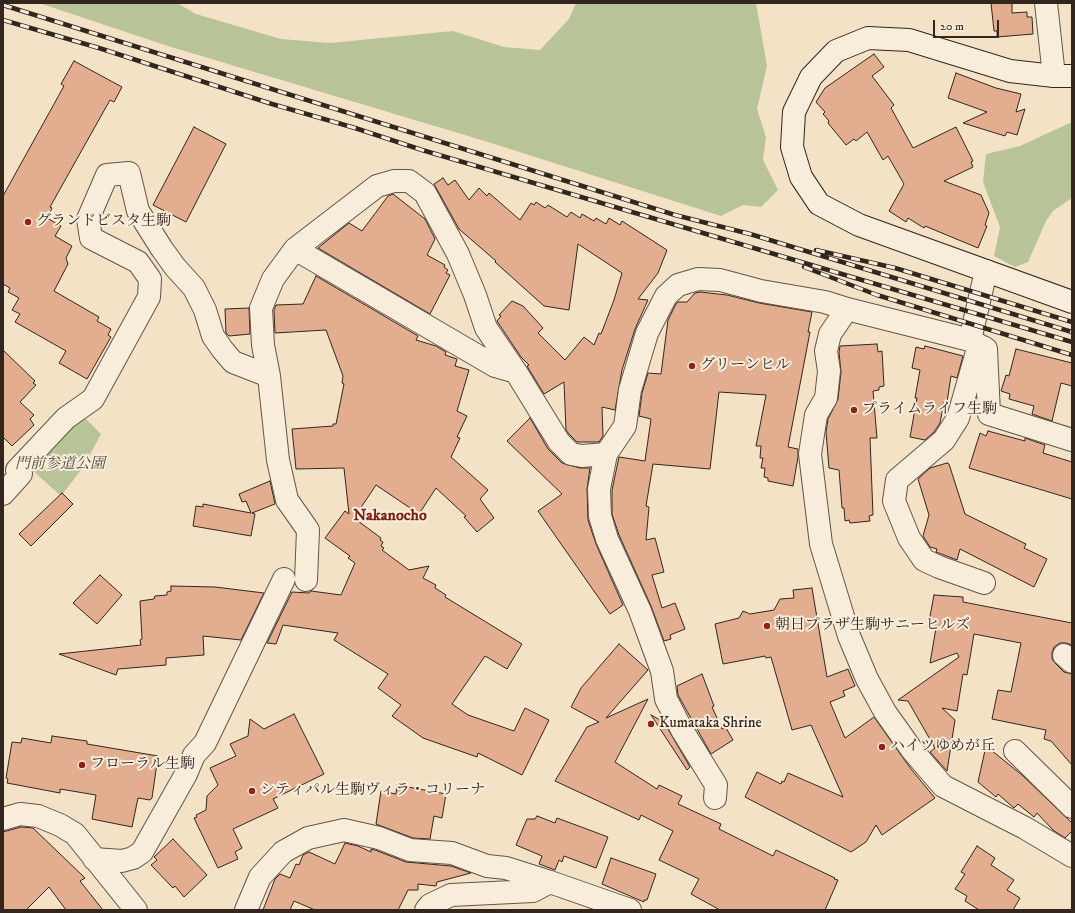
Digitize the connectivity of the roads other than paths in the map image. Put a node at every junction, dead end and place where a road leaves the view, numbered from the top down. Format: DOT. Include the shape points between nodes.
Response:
graph roads {
  1 [pos="1046,3"];
  2 [pos="1063,76"];
  3 [pos="295,249"];
  4 [pos="986,271"];
  5 [pos="1072,302"];
  6 [pos="847,309"];
  7 [pos="974,342"];
  8 [pos="516,372"];
  9 [pos="269,376"];
  10 [pos="1072,440"];
  11 [pos="606,454"];
  12 [pos="3,494"];
  13 [pos="284,579"];
  14 [pos="306,580"];
  15 [pos="984,583"];
  16 [pos="1015,751"];
  17 [pos="715,798"];
  18 [pos="1072,807"];
  19 [pos="3,819"];
  20 [pos="1072,856"];
  21 [pos="94,859"];
  22 [pos="550,882"];
  23 [pos="136,910"];
  24 [pos="246,910"];
  25 [pos="426,910"];
  26 [pos="630,910"];
  1 -- 2 [label="street"];
  2 -- 4 [label="street" via="1010,71 909,40 868,38 836,51 811,77 794,112 792,147 800,178 819,204 859,225"];
  3 -- 8 [label="street" via="495,366"];
  3 -- 8 [label="street" via="377,186 394,181 409,181 425,193 458,254 486,328"];
  3 -- 9 [label="street" via="273,279 261,308 263,345"];
  4 -- 5 [label="street"];
  4 -- 7 [label="street"];
  6 -- 7 [label="street"];
  6 -- 11 [label="street" via="720,280 698,280 678,286 666,296 647,333 630,390 625,426"];
  6 -- 20 [label="street" via="830,334 826,351 826,398 816,415 810,454 821,544 849,636 867,679 885,712 912,750 943,786 1026,828"];
  7 -- 10 [label="street" via="986,349 988,414"];
  7 -- 15 [label="street" via="958,418 944,440 897,480 894,501 909,538 924,560 939,568"];
  8 -- 11 [label="street" via="559,442 571,454"];
  9 -- 12 [label="street" via="233,362 222,349 212,336 205,310 194,288 170,261 138,211 129,173 107,175 88,218 91,238 138,262 150,279 149,297 93,399 66,418"];
  9 -- 14 [label="street" via="278,460 287,500 308,530"];
  11 -- 17 [label="street" via="599,489 600,516 607,539 640,611 662,671 666,699 716,785"];
  13 -- 21 [label="street" via="205,743 194,754 186,774 142,852 122,861"];
  16 -- 18 [label="street"];
  19 -- 21 [label="street" via="20,814 38,816 60,825 75,834"];
  21 -- 23 [label="street"];
  22 -- 24 [label="street" via="506,868 487,866 452,853 410,850 379,838 344,830 308,838 283,852 260,877"];
  22 -- 25 [label="street" via="533,891 451,895 430,905"];
  22 -- 26 [label="street"];
}
